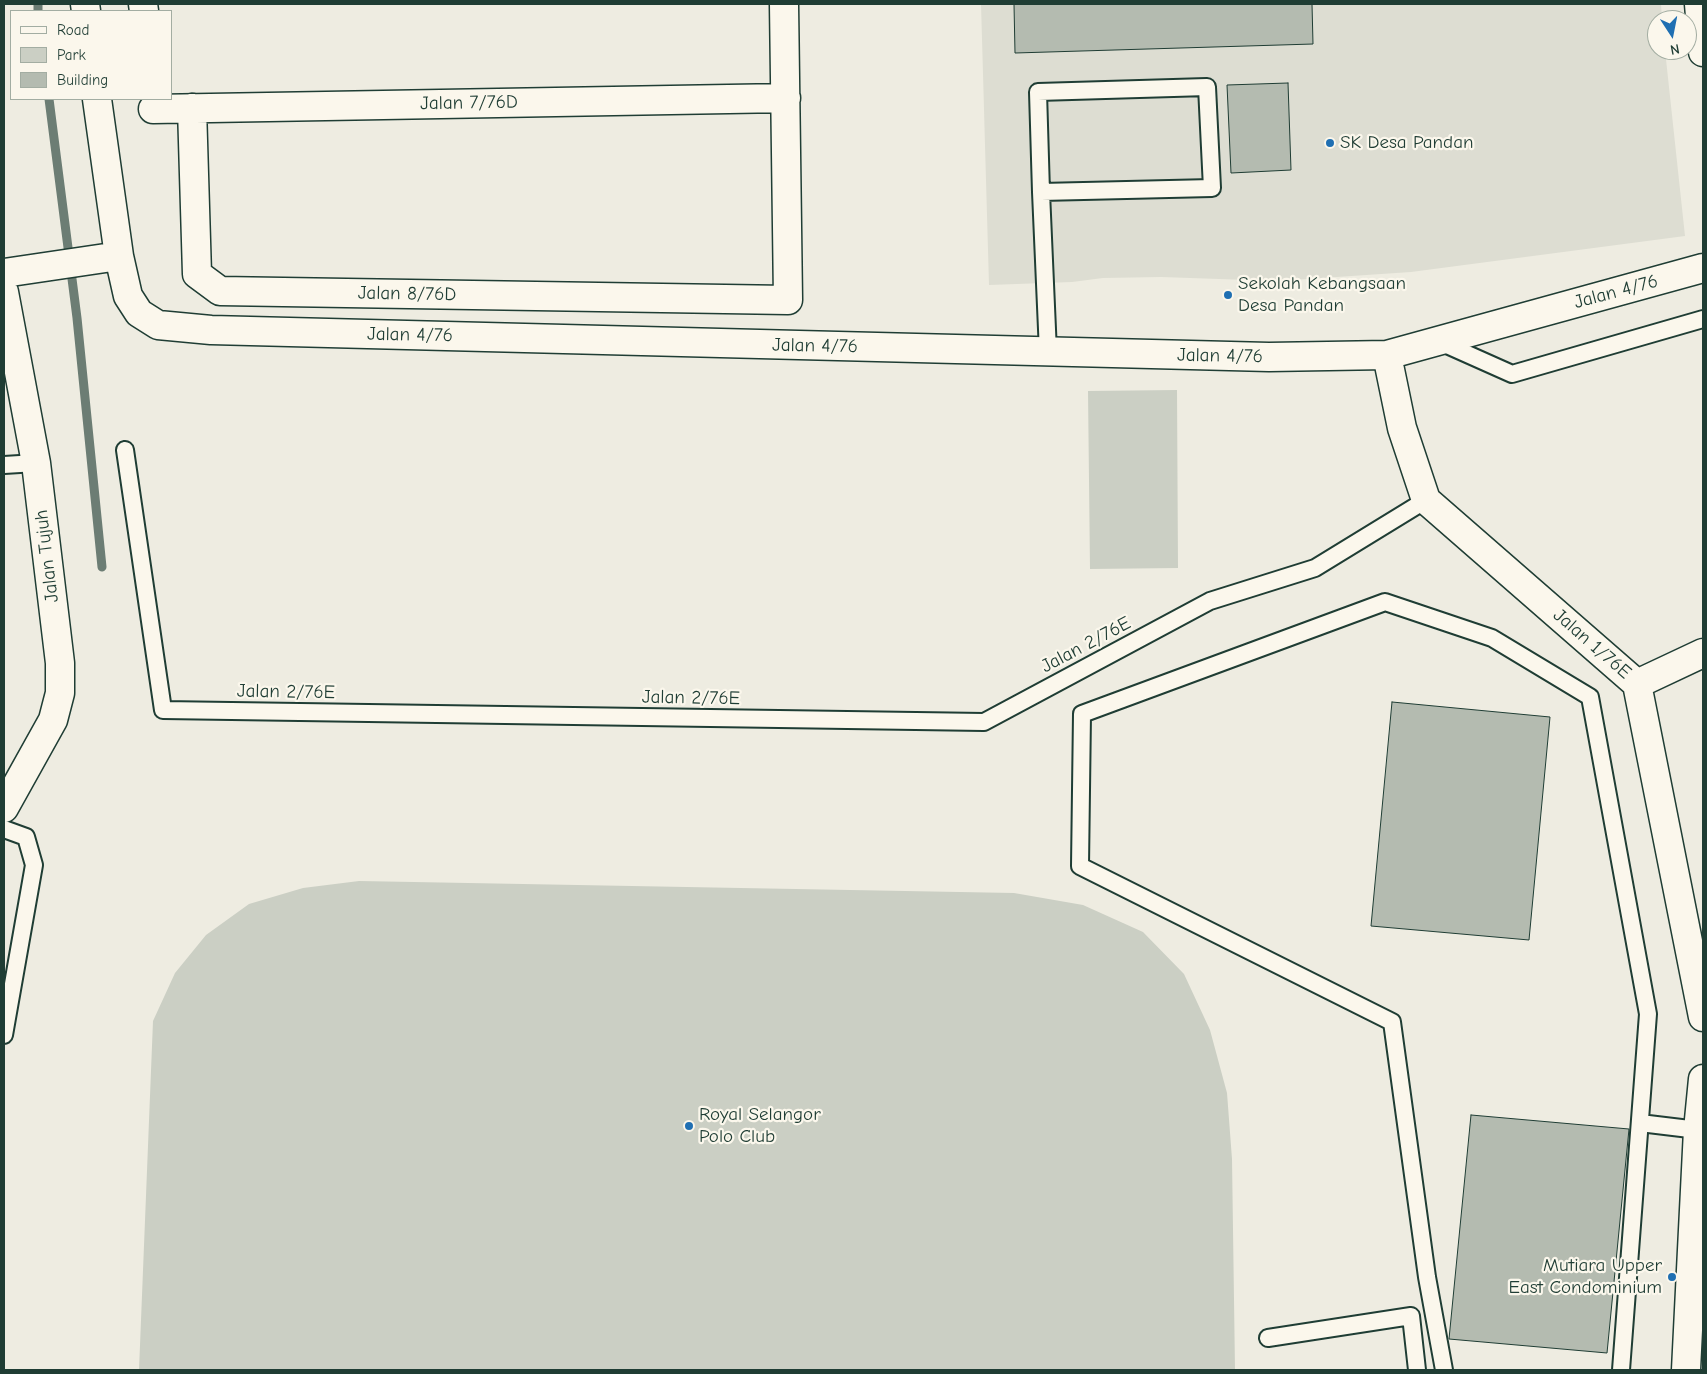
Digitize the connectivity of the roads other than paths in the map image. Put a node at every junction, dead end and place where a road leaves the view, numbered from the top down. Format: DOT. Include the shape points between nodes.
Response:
graph roads {
  1 [pos="784,4"];
  2 [pos="1699,4"];
  3 [pos="1703,52"];
  4 [pos="786,98"];
  5 [pos="97,100"];
  6 [pos="192,108"];
  7 [pos="153,109"];
  8 [pos="1041,192"];
  9 [pos="119,256"];
  10 [pos="1703,268"];
  11 [pos="4,273"];
  12 [pos="4,292"];
  13 [pos="1703,319"];
  14 [pos="1438,341"];
  15 [pos="1048,352"];
  16 [pos="1387,355"];
  17 [pos="125,450"];
  18 [pos="36,463"];
  19 [pos="4,465"];
  20 [pos="1426,500"];
  21 [pos="1703,653"];
  22 [pos="1637,684"];
  23 [pos="4,808"];
  24 [pos="4,828"];
  25 [pos="1703,1017"];
  26 [pos="4,1035"];
  27 [pos="1703,1078"];
  28 [pos="1640,1123"];
  29 [pos="1698,1130"];
  30 [pos="1268,1338"];
  31 [pos="1417,1370"];
  32 [pos="1444,1370"];
  33 [pos="1621,1370"];
  34 [pos="1686,1370"];
  1 -- 4 [label="street"];
  2 -- 3 [label="street"];
  4 -- 6 [label="street, Jalan 7/76D"];
  4 -- 6 [label="street, Jalan 8/76D" via="788,300 220,291 197,274"];
  5 -- 9 [label="street, Jalan 4/76"];
  6 -- 7 [label="street, Jalan 7/76D"];
  8 -- 8 [label="lane" via="1212,188 1207,87 1038,92"];
  8 -- 15 [label="lane"];
  9 -- 11 [label="street"];
  9 -- 15 [label="street, Jalan 4/76" via="128,296 139,313 158,325 221,330"];
  10 -- 14 [label="street, Jalan 4/76"];
  12 -- 18 [label="street, Jalan Tujuh"];
  13 -- 14 [label="lane" via="1512,374"];
  14 -- 16 [label="street, Jalan 4/76"];
  15 -- 16 [label="street, Jalan 4/76" via="1268,357"];
  16 -- 20 [label="street" via="1402,428"];
  17 -- 20 [label="lane, Jalan 2/76E" via="163,710 984,722 1210,602 1315,568"];
  18 -- 19 [label="lane"];
  18 -- 23 [label="street, Jalan Tujuh" via="60,664 60,693 53,720"];
  20 -- 22 [label="street, Jalan 1/76E"];
  21 -- 22 [label="street"];
  22 -- 25 [label="street, Jalan 1/76E"];
  24 -- 26 [label="lane" via="26,837 34,865"];
  27 -- 29 [label="street"];
  28 -- 29 [label="lane"];
  28 -- 32 [label="lane" via="1648,1014 1590,697 1492,638 1385,602 1082,714 1080,866 1392,1022 1427,1277"];
  28 -- 33 [label="lane"];
  29 -- 34 [label="street"];
  30 -- 31 [label="lane" via="1411,1316"];
}
